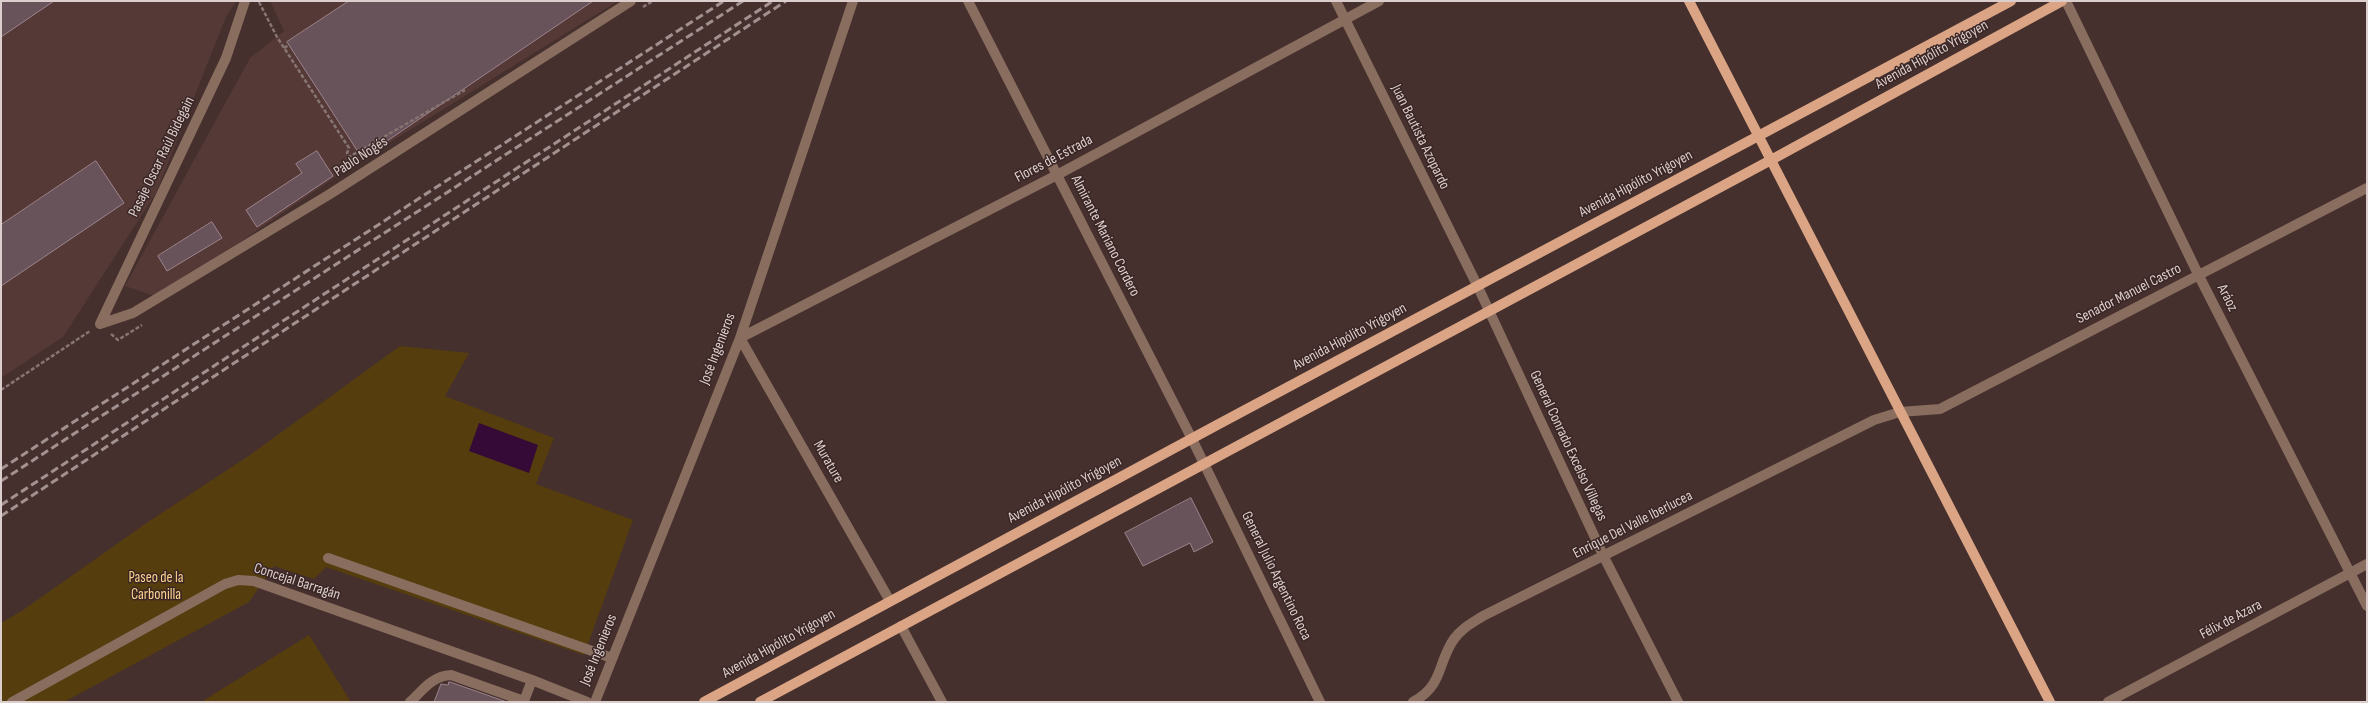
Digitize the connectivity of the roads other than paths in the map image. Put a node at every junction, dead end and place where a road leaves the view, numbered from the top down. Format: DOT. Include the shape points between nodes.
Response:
graph roads {
  1 [pos="245,1"];
  2 [pos="630,1"];
  3 [pos="853,1"];
  4 [pos="968,1"];
  5 [pos="1336,1"];
  6 [pos="1379,1"];
  7 [pos="1689,1"];
  8 [pos="2011,1"];
  9 [pos="2062,1"];
  10 [pos="2066,1"];
  11 [pos="1346,20"];
  12 [pos="1758,135"];
  13 [pos="1771,160"];
  14 [pos="1057,175"];
  15 [pos="2367,188"];
  16 [pos="2198,274"];
  17 [pos="1478,287"];
  18 [pos="1489,312"];
  19 [pos="100,324"];
  20 [pos="740,338"];
  21 [pos="1900,412"];
  22 [pos="1192,439"];
  23 [pos="1204,464"];
  24 [pos="1604,557"];
  25 [pos="328,558"];
  26 [pos="2367,564"];
  27 [pos="2350,573"];
  28 [pos="890,601"];
  29 [pos="2367,606"];
  30 [pos="901,626"];
  31 [pos="612,658"];
  32 [pos="532,680"];
  33 [pos="12,702"];
  34 [pos="410,702"];
  35 [pos="587,702"];
  36 [pos="595,702"];
  37 [pos="704,702"];
  38 [pos="760,702"];
  39 [pos="942,702"];
  40 [pos="1320,702"];
  41 [pos="1413,702"];
  42 [pos="1678,702"];
  43 [pos="2050,702"];
  44 [pos="2108,702"];
  1 -- 19 [label="street, Pasaje Oscar Raúl Bidegain" via="226,58"];
  2 -- 19 [label="street, Pablo Nogés" via="330,194 133,313"];
  3 -- 20 [label="street, José Ingenieros"];
  4 -- 14 [label="street, Almirante Mariano Cordero"];
  5 -- 11 [label="street, Juan Bautista Azopardo"];
  6 -- 11 [label="street, Flores de Estrada"];
  7 -- 12 [label="main road"];
  8 -- 12 [label="main road, Avenida Hipólito Yrigoyen"];
  9 -- 13 [label="main road, Avenida Hipólito Yrigoyen"];
  10 -- 16 [label="street, Aráoz"];
  11 -- 14 [label="street, Flores de Estrada"];
  11 -- 17 [label="street, Juan Bautista Azopardo"];
  12 -- 13 [label="main road"];
  12 -- 17 [label="main road, Avenida Hipólito Yrigoyen"];
  13 -- 18 [label="main road, Avenida Hipólito Yrigoyen"];
  13 -- 21 [label="main road"];
  14 -- 20 [label="street, Flores de Estrada"];
  14 -- 22 [label="street, Almirante Mariano Cordero"];
  15 -- 16 [label="street, Senador Manuel Castro"];
  16 -- 21 [label="street, Senador Manuel Castro" via="1940,409"];
  16 -- 27 [label="street, Aráoz"];
  17 -- 18 [label="street, General Conrado Excelso Villegas"];
  17 -- 22 [label="main road, Avenida Hipólito Yrigoyen"];
  18 -- 23 [label="main road, Avenida Hipólito Yrigoyen"];
  18 -- 24 [label="street, General Conrado Excelso Villegas"];
  20 -- 28 [label="street, Murature"];
  20 -- 31 [label="street, José Ingenieros"];
  21 -- 24 [label="street, Enrique Del Valle Iberlucea" via="1874,420"];
  21 -- 43 [label="main road"];
  22 -- 23 [label="street, Almirante Mariano Cordero"];
  22 -- 28 [label="main road, Avenida Hipólito Yrigoyen"];
  23 -- 30 [label="main road, Avenida Hipólito Yrigoyen"];
  23 -- 40 [label="street, General Julio Argentino Roca"];
  24 -- 41 [label="street, Enrique Del Valle Iberlucea" via="1463,628 1453,640 1433,686 1425,695"];
  24 -- 42 [label="street, General Conrado Excelso Villegas"];
  25 -- 31 [label="street"];
  26 -- 27 [label="street, Félix de Azara"];
  27 -- 29 [label="street, Aráoz"];
  27 -- 44 [label="street, Félix de Azara"];
  28 -- 37 [label="main road, Avenida Hipólito Yrigoyen"];
  30 -- 38 [label="main road, Avenida Hipólito Yrigoyen"];
  30 -- 39 [label="street"];
  31 -- 36 [label="street, José Ingenieros"];
  32 -- 33 [label="street, Concejal Barragán" via="254,581 238,580 225,584"];
  32 -- 34 [label="street" via="524,701 451,675 441,676 434,679"];
  32 -- 35 [label="street, Concejal Barragán"];
}
